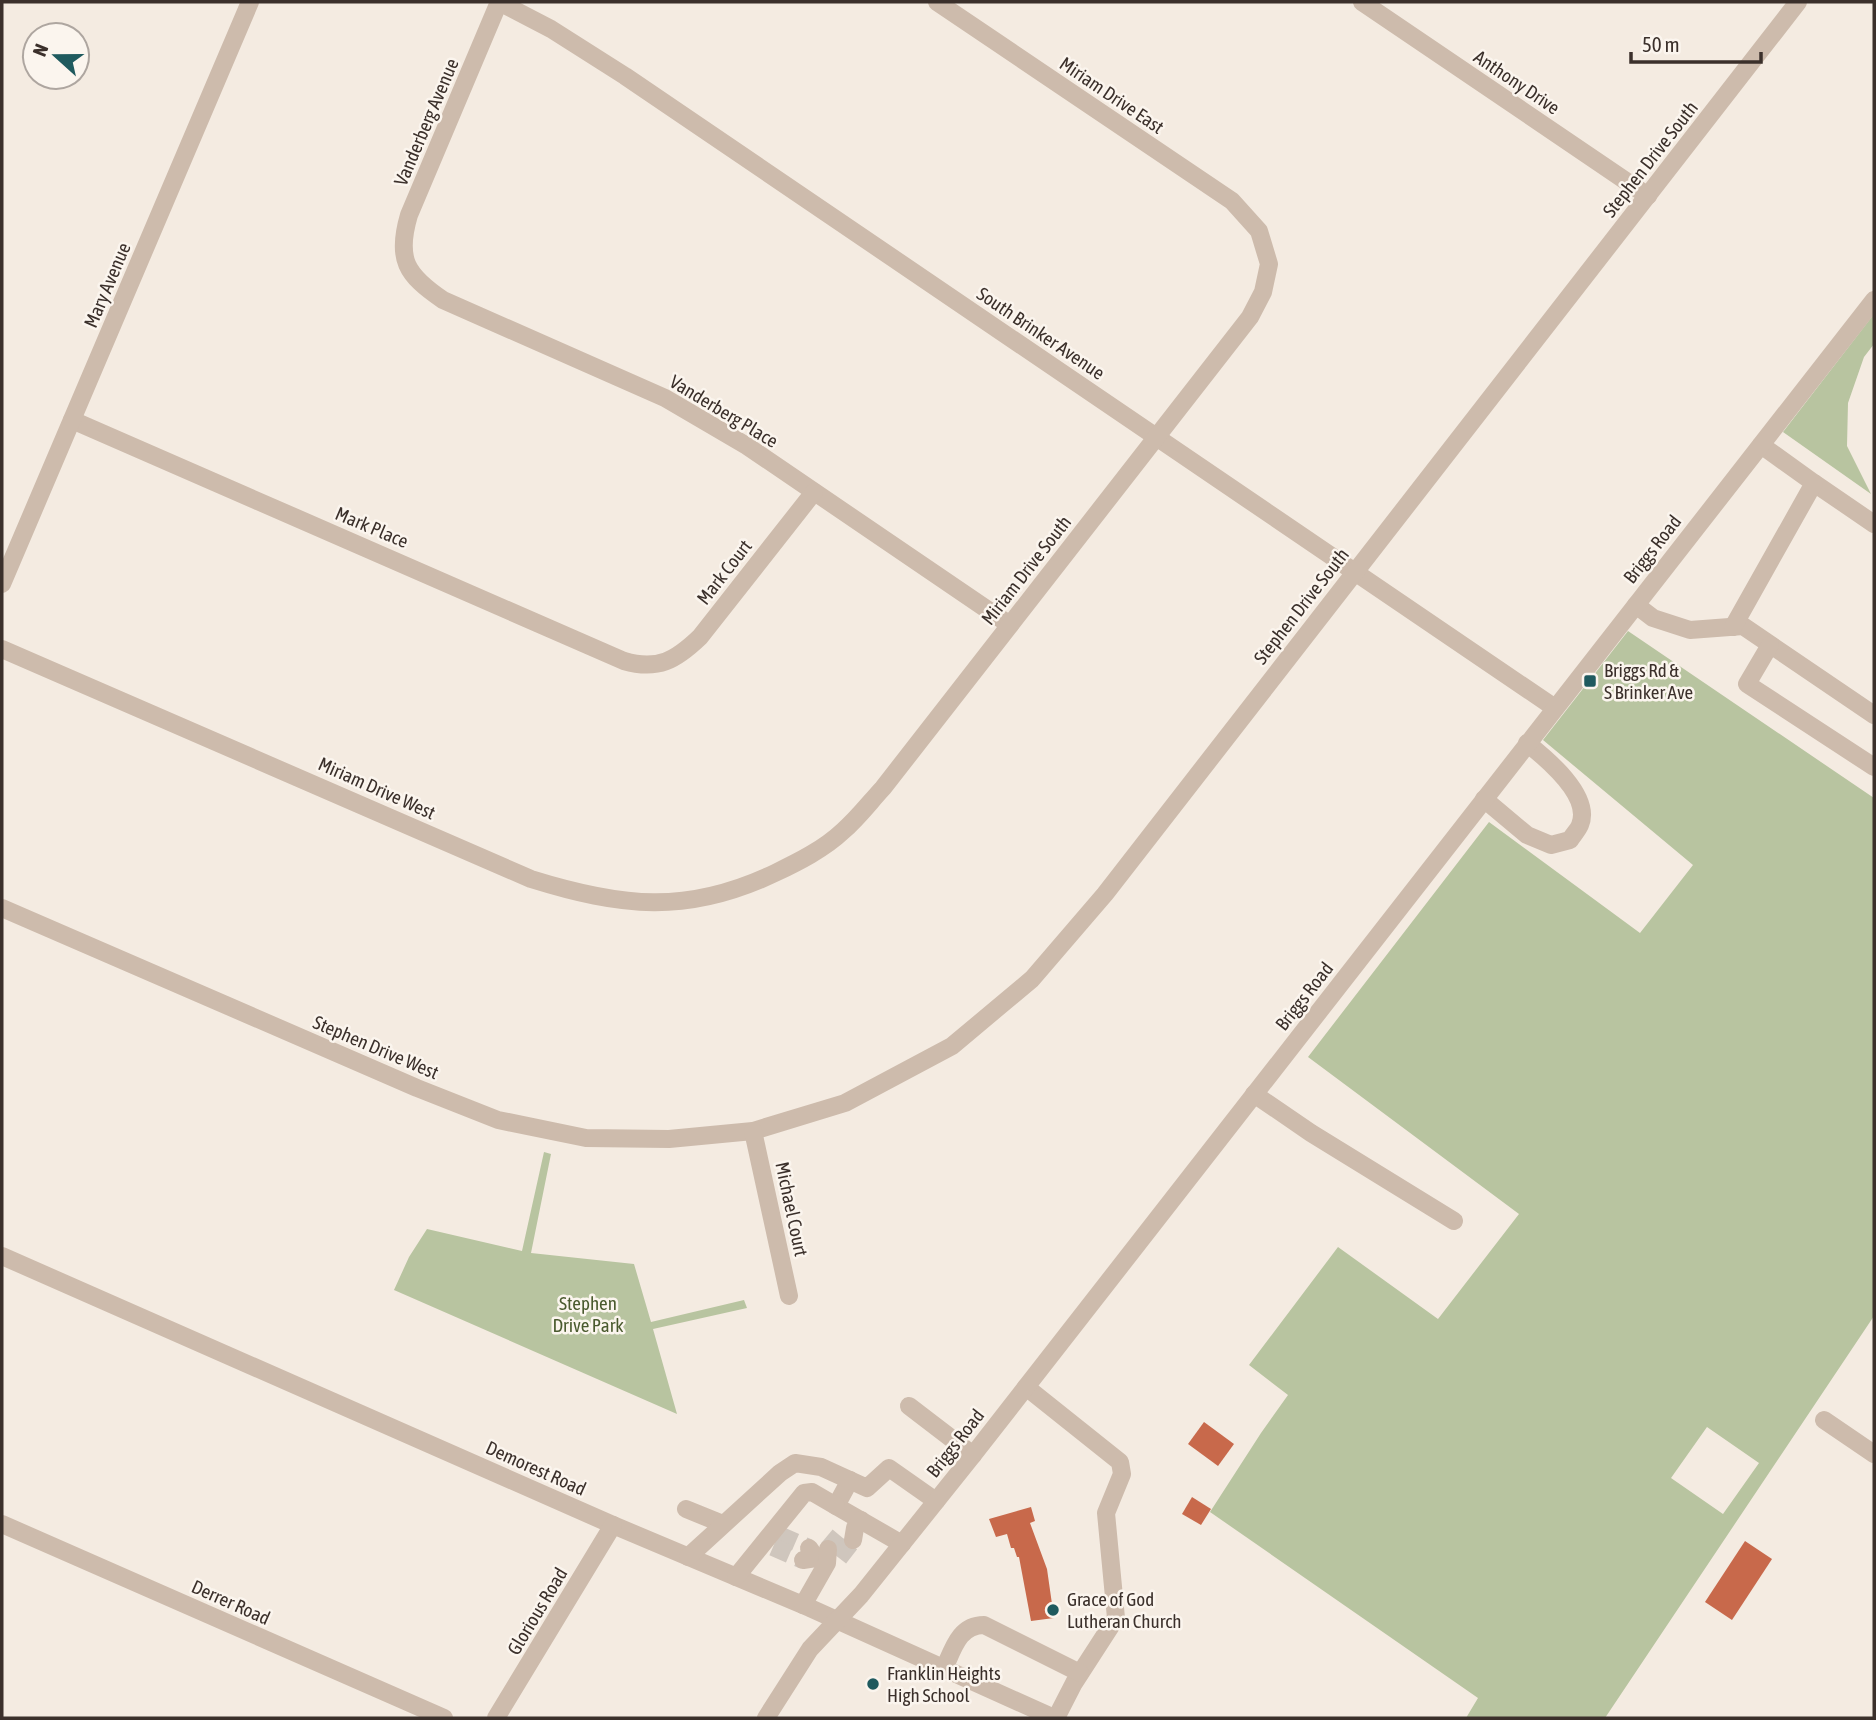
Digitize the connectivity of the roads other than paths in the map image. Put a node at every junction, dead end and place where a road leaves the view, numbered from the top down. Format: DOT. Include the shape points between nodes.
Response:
graph roads {
  1 [pos="250,2"];
  2 [pos="499,2"];
  3 [pos="937,2"];
  4 [pos="1362,2"];
  5 [pos="1793,4"];
  6 [pos="1648,196"];
  7 [pos="1259,231"];
  8 [pos="405,261"];
  9 [pos="1874,300"];
  10 [pos="72,420"];
  11 [pos="1158,437"];
  12 [pos="1761,444"];
  13 [pos="1814,483"];
  14 [pos="814,492"];
  15 [pos="1874,524"];
  16 [pos="1354,571"];
  17 [pos="2,584"];
  18 [pos="1636,605"];
  19 [pos="1010,625"];
  20 [pos="1733,627"];
  21 [pos="1770,645"];
  22 [pos="2,649"];
  23 [pos="657,665"];
  24 [pos="1555,708"];
  25 [pos="1874,715"];
  26 [pos="1527,743"];
  27 [pos="1874,767"];
  28 [pos="1484,799"];
  29 [pos="748,886"];
  30 [pos="2,908"];
  31 [pos="1254,1094"];
  32 [pos="753,1131"];
  33 [pos="1454,1221"];
  34 [pos="2,1256"];
  35 [pos="789,1296"];
  36 [pos="1026,1387"];
  37 [pos="909,1406"];
  38 [pos="1824,1420"];
  39 [pos="1874,1454"];
  40 [pos="973,1455"];
  41 [pos="850,1480"];
  42 [pos="936,1501"];
  43 [pos="836,1506"];
  44 [pos="686,1509"];
  45 [pos="2,1524"];
  46 [pos="723,1524"];
  47 [pos="613,1525"];
  48 [pos="902,1544"];
  49 [pos="820,1556"];
  50 [pos="688,1557"];
  51 [pos="736,1577"];
  52 [pos="803,1605"];
  53 [pos="838,1621"];
  54 [pos="944,1669"];
  55 [pos="1080,1673"];
  56 [pos="444,1718"];
  57 [pos="496,1718"];
  58 [pos="766,1718"];
  59 [pos="1055,1718"];
  1 -- 10 [label="street, Mary Avenue"];
  2 -- 8 [label="street, Vanderberg Avenue" via="409,215 402,238"];
  2 -- 11 [label="street, South Brinker Avenue" via="625,76"];
  3 -- 7 [label="street, Miriam Drive East" via="1232,201"];
  4 -- 6 [label="street, Anthony Drive"];
  5 -- 6 [label="street, Stephen Drive South"];
  6 -- 16 [label="street, Stephen Drive South"];
  7 -- 11 [label="street, Miriam Drive South" via="1269,264 1263,292 1250,317"];
  8 -- 14 [label="street, Vanderberg Place" via="420,285 443,300 665,398"];
  9 -- 12 [label="street, Briggs Road"];
  10 -- 17 [label="street, Mary Avenue"];
  10 -- 23 [label="street, Mark Place" via="624,661"];
  11 -- 16 [label="street, South Brinker Avenue"];
  11 -- 19 [label="street, Miriam Drive South"];
  12 -- 13 [label="street"];
  12 -- 18 [label="street, Briggs Road"];
  13 -- 15 [label="street"];
  13 -- 20 [label="street"];
  14 -- 19 [label="street, Vanderberg Place"];
  14 -- 23 [label="street, Mark Court" via="700,637 681,655"];
  16 -- 24 [label="street, South Brinker Avenue"];
  16 -- 32 [label="street, Stephen Drive South" via="1105,894 1032,979 952,1046 845,1103"];
  18 -- 20 [label="street" via="1653,618 1690,630"];
  18 -- 24 [label="street, Briggs Road"];
  19 -- 29 [label="street, Miriam Drive South" via="883,788 842,832 799,862"];
  20 -- 21 [label="street" via="1743,626"];
  21 -- 25 [label="street"];
  21 -- 27 [label="street" via="1747,684"];
  22 -- 29 [label="street, Miriam Drive West" via="531,879 610,900 650,903 694,901"];
  24 -- 26 [label="street, Briggs Road"];
  26 -- 28 [label="street, Briggs Road"];
  26 -- 28 [label="street" via="1556,767 1581,804 1581,824 1570,839 1551,845 1527,835"];
  28 -- 31 [label="street, Briggs Road"];
  30 -- 32 [label="street, Stephen Drive West" via="498,1120 586,1138 669,1139"];
  31 -- 33 [label="street"];
  31 -- 36 [label="street, Briggs Road"];
  32 -- 35 [label="street, Michael Court"];
  34 -- 47 [label="street, Demorest Road"];
  36 -- 40 [label="street, Briggs Road"];
  36 -- 55 [label="street" via="1121,1462 1122,1474 1106,1513 1116,1618"];
  37 -- 40 [label="street"];
  38 -- 39 [label="street"];
  40 -- 42 [label="street, Briggs Road"];
  41 -- 42 [label="street" via="867,1488 889,1468"];
  41 -- 43 [label="street"];
  41 -- 46 [label="street" via="821,1467 795,1463"];
  42 -- 48 [label="street, Briggs Road"];
  43 -- 48 [label="street" via="853,1530"];
  43 -- 51 [label="street" via="808,1491 774,1540"];
  44 -- 46 [label="street"];
  45 -- 56 [label="street, Derrer Road"];
  46 -- 50 [label="street"];
  47 -- 50 [label="street, Demorest Road"];
  47 -- 57 [label="street, Glorious Road"];
  48 -- 53 [label="street, Briggs Road"];
  49 -- 52 [label="street"];
  50 -- 51 [label="street, Demorest Road"];
  51 -- 52 [label="street, Demorest Road"];
  52 -- 53 [label="street, Demorest Road"];
  53 -- 54 [label="street, Demorest Road"];
  53 -- 58 [label="street, Briggs Road" via="810,1649"];
  54 -- 55 [label="street" via="961,1633 985,1625"];
  54 -- 59 [label="street, Demorest Road"];
  55 -- 59 [label="street"];
}
